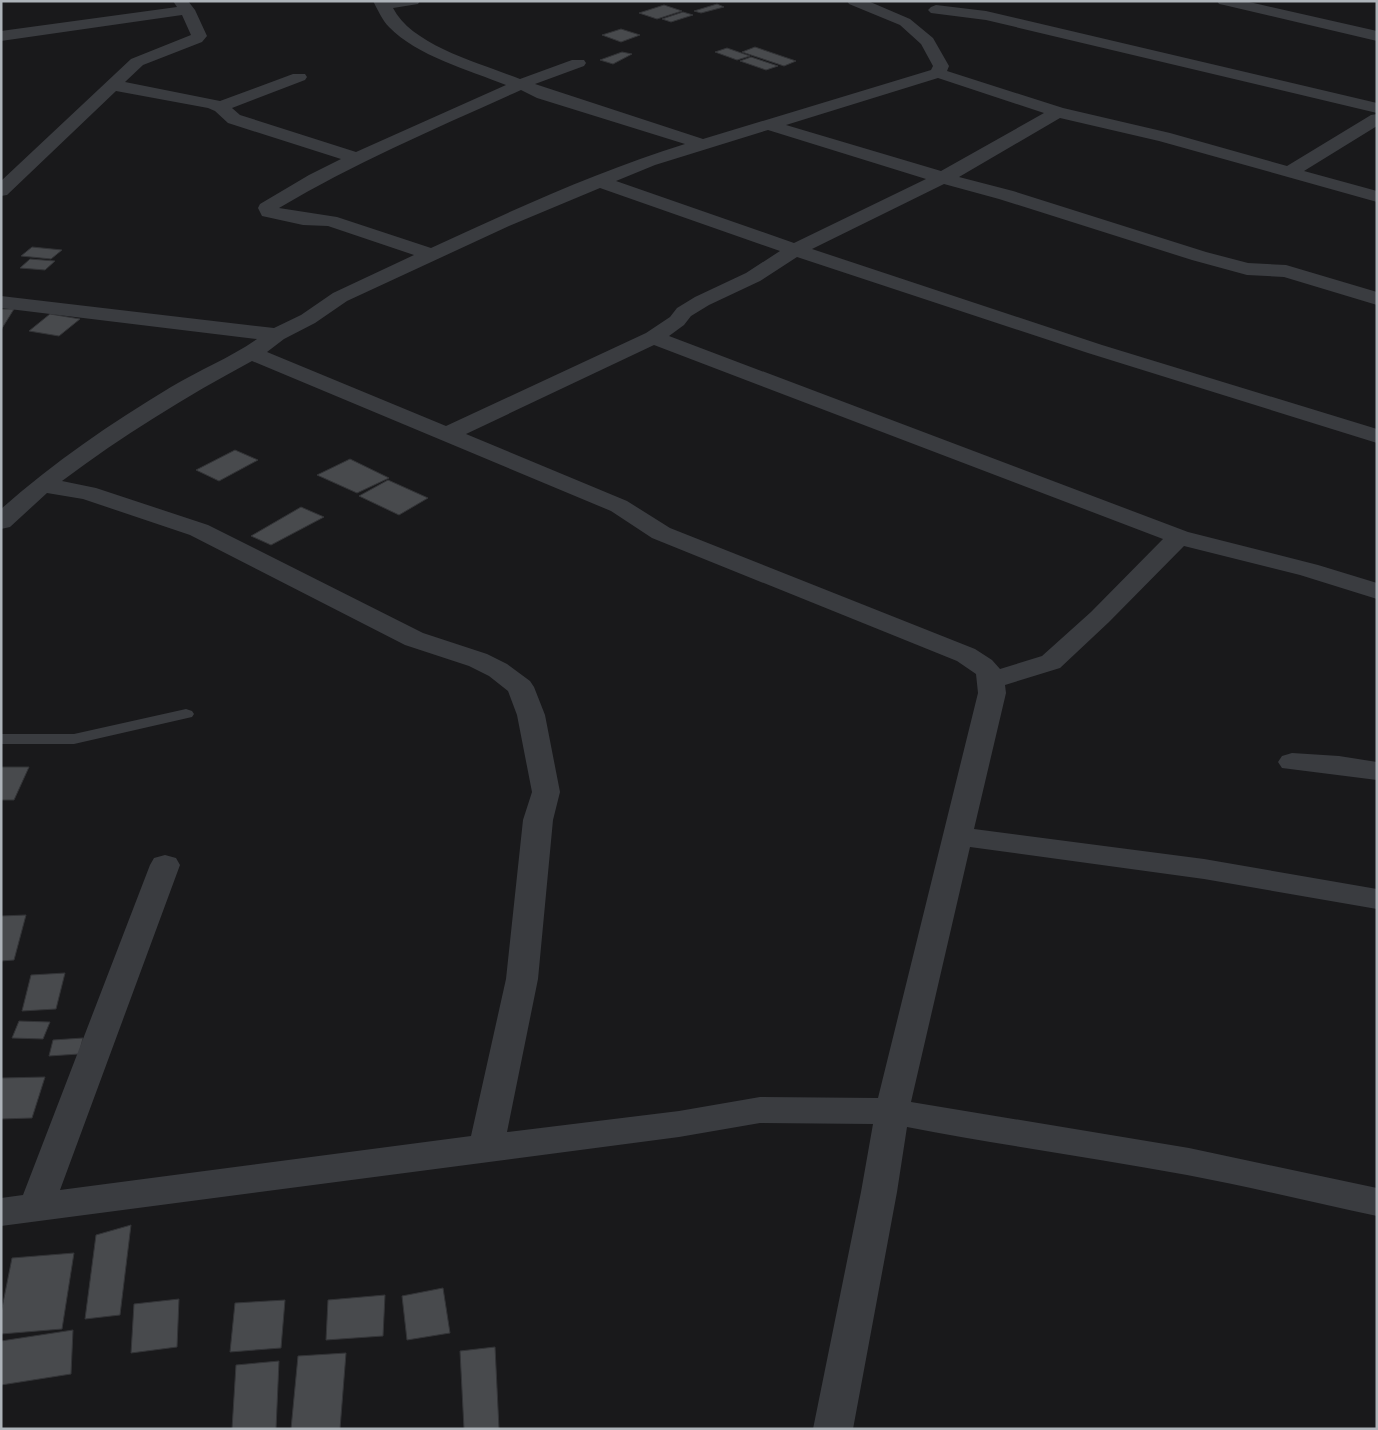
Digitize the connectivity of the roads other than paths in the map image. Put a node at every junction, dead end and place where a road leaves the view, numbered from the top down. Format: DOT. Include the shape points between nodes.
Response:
graph roads {
  1 [pos="414,1"];
  2 [pos="854,1"];
  3 [pos="952,1"];
  4 [pos="1224,1"];
  5 [pos="382,3"];
  6 [pos="184,6"];
  7 [pos="936,10"];
  8 [pos="906,22"];
  9 [pos="1,36"];
  10 [pos="1377,36"];
  11 [pos="578,63"];
  12 [pos="938,73"];
  13 [pos="299,77"];
  14 [pos="521,84"];
  15 [pos="113,85"];
  16 [pos="221,107"];
  17 [pos="1377,108"];
  18 [pos="1058,112"];
  19 [pos="1377,119"];
  20 [pos="769,125"];
  21 [pos="702,144"];
  22 [pos="357,158"];
  23 [pos="1290,172"];
  24 [pos="940,177"];
  25 [pos="600,182"];
  26 [pos="1,192"];
  27 [pos="1377,197"];
  28 [pos="795,250"];
  29 [pos="433,255"];
  30 [pos="1377,299"];
  31 [pos="1,302"];
  32 [pos="277,335"];
  33 [pos="653,337"];
  34 [pos="251,354"];
  35 [pos="448,434"];
  36 [pos="1377,436"];
  37 [pos="42,484"];
  38 [pos="1,522"];
  39 [pos="1179,537"];
  40 [pos="1377,592"];
  41 [pos="992,680"];
  42 [pos="186,714"];
  43 [pos="1,739"];
  44 [pos="1292,762"];
  45 [pos="1377,772"];
  46 [pos="958,836"];
  47 [pos="165,865"];
  48 [pos="1377,899"];
  49 [pos="892,1111"];
  50 [pos="486,1148"];
  51 [pos="1377,1202"];
  52 [pos="36,1207"];
  53 [pos="1,1212"];
  54 [pos="833,1429"];
  1 -- 5 [label="street"];
  2 -- 8 [label="street"];
  3 -- 7 [label="street"];
  4 -- 10 [label="street"];
  5 -- 14 [label="street" via="389,18 420,43 445,56"];
  6 -- 9 [label="street"];
  6 -- 15 [label="street" via="199,36 137,62"];
  7 -- 8 [label="street"];
  7 -- 17 [label="street" via="977,13"];
  8 -- 12 [label="street" via="927,41 941,66"];
  11 -- 14 [label="street"];
  12 -- 18 [label="street"];
  12 -- 20 [label="street"];
  13 -- 16 [label="street"];
  14 -- 21 [label="street" via="542,94"];
  14 -- 22 [label="street"];
  15 -- 16 [label="street"];
  15 -- 26 [label="street"];
  16 -- 22 [label="street" via="234,119"];
  18 -- 23 [label="street"];
  18 -- 24 [label="street"];
  19 -- 23 [label="street"];
  20 -- 21 [label="street"];
  20 -- 24 [label="street"];
  21 -- 25 [label="street" via="649,161"];
  22 -- 29 [label="street" via="267,208 269,212 330,221"];
  23 -- 27 [label="street"];
  24 -- 28 [label="street"];
  24 -- 30 [label="street" via="1199,256 1247,269 1286,272"];
  25 -- 28 [label="street"];
  25 -- 29 [label="street" via="502,222"];
  28 -- 33 [label="street" via="753,277 684,312 677,321"];
  28 -- 36 [label="street" via="1095,349"];
  29 -- 32 [label="street" via="340,297"];
  31 -- 32 [label="street"];
  32 -- 34 [label="street"];
  33 -- 35 [label="street"];
  33 -- 39 [label="street"];
  34 -- 35 [label="street"];
  34 -- 37 [label="street" via="180,391 95,445"];
  35 -- 41 [label="street" via="620,506 661,533 966,654 990,671"];
  37 -- 38 [label="street"];
  37 -- 50 [label="street" via="88,493 199,530 414,639 478,660 520,687 530,714 546,792 538,820 522,979"];
  39 -- 40 [label="street" via="1309,570"];
  39 -- 41 [label="street" via="1100,618 1051,662"];
  41 -- 46 [label="street" via="992,693"];
  42 -- 43 [label="lane" via="74,739"];
  44 -- 45 [label="street" via="1339,765"];
  46 -- 48 [label="street" via="1204,869"];
  46 -- 49 [label="street"];
  47 -- 52 [label="street"];
  49 -- 50 [label="street" via="760,1110 679,1124"];
  49 -- 51 [label="street" via="1189,1162"];
  49 -- 54 [label="street"];
  50 -- 52 [label="street"];
  52 -- 53 [label="street"];
}
